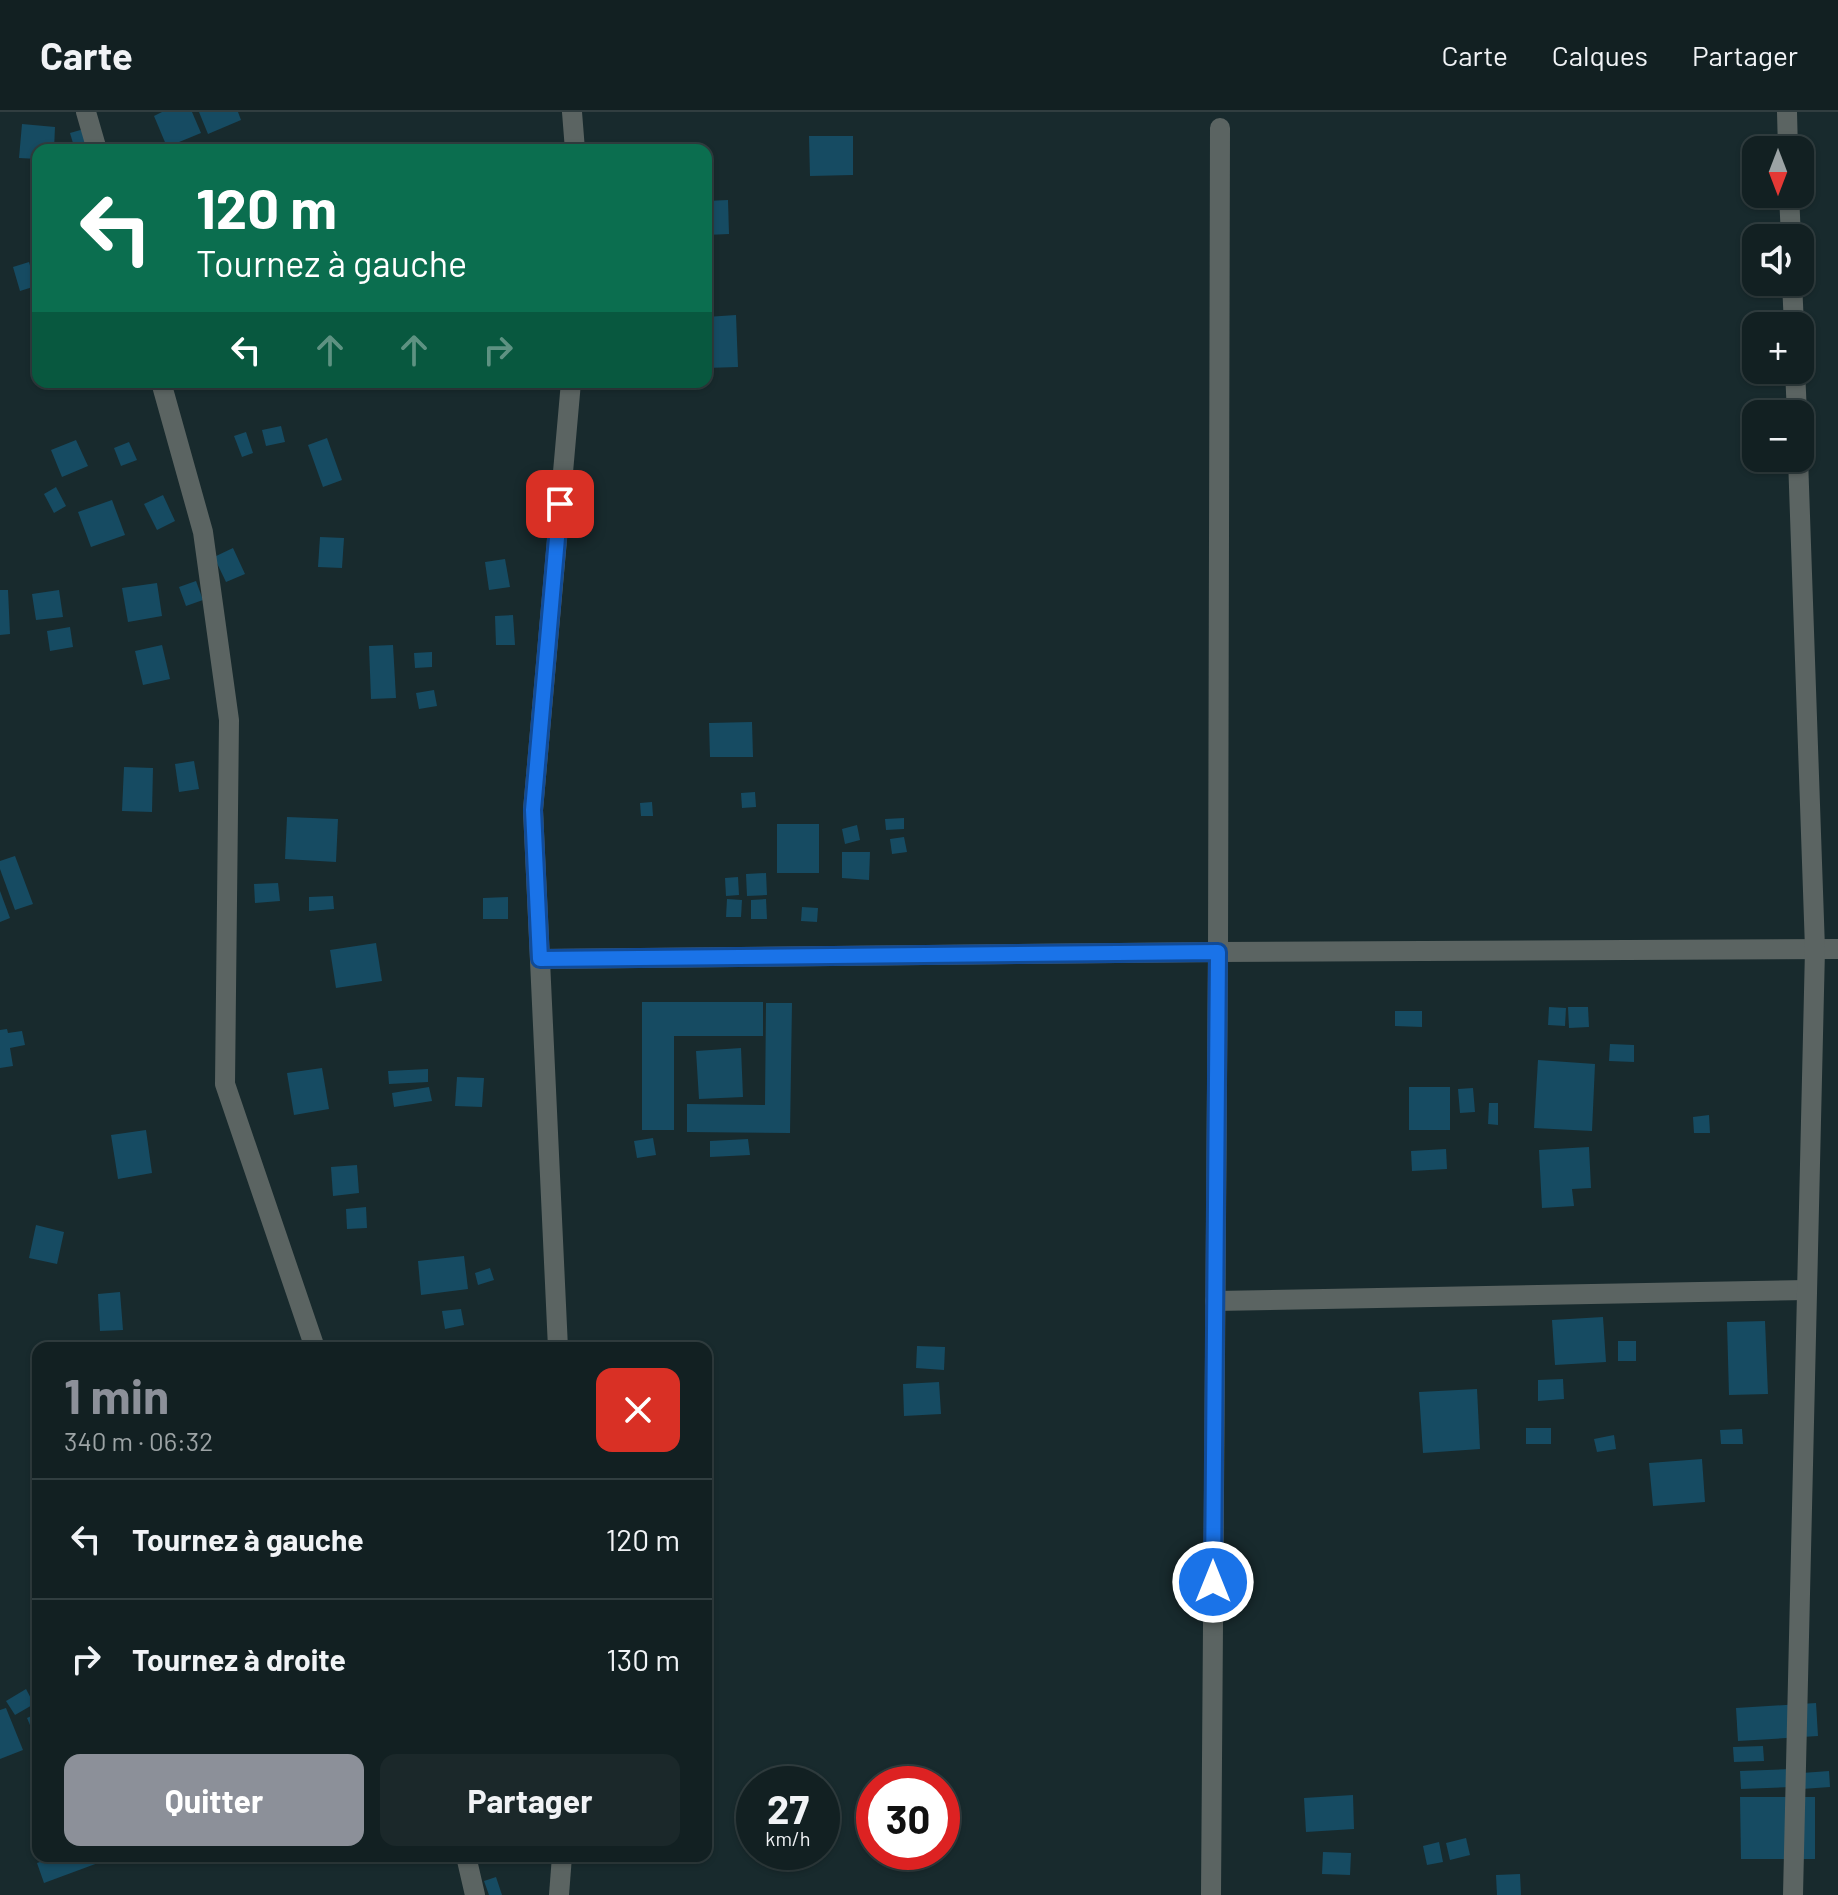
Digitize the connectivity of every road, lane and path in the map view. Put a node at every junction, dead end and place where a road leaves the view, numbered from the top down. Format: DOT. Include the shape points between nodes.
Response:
graph roads {
  1 [pos="86,112"];
  2 [pos="572,112"];
  3 [pos="1787,112"];
  4 [pos="1220,128"];
  5 [pos="1788,136"];
  6 [pos="95,144"];
  7 [pos="575,144"];
  8 [pos="163,388"];
  9 [pos="570,388"];
  10 [pos="1798,472"];
  11 [pos="1815,949"];
  12 [pos="1838,949"];
  13 [pos="1218,952"];
  14 [pos="540,959"];
  15 [pos="1807,1290"];
  16 [pos="1215,1301"];
  17 [pos="313,1342"];
  18 [pos="558,1342"];
  19 [pos="467,1862"];
  20 [pos="562,1862"];
  21 [pos="475,1895"];
  22 [pos="559,1895"];
  23 [pos="1211,1895"];
  24 [pos="1793,1895"];
  1 -- 6 [label="street"];
  2 -- 7 [label="street"];
  3 -- 5 [label="street"];
  4 -- 13 [label="street"];
  8 -- 17 [label="street" via="203,532 229,720 225,1084"];
  9 -- 14 [label="street" via="533,810"];
  10 -- 11 [label="street"];
  11 -- 12 [label="street"];
  11 -- 13 [label="street"];
  11 -- 15 [label="street"];
  13 -- 14 [label="street"];
  13 -- 16 [label="street"];
  14 -- 18 [label="street"];
  15 -- 16 [label="street"];
  15 -- 24 [label="street"];
  16 -- 23 [label="street"];
  19 -- 21 [label="street"];
  20 -- 22 [label="street"];
}
